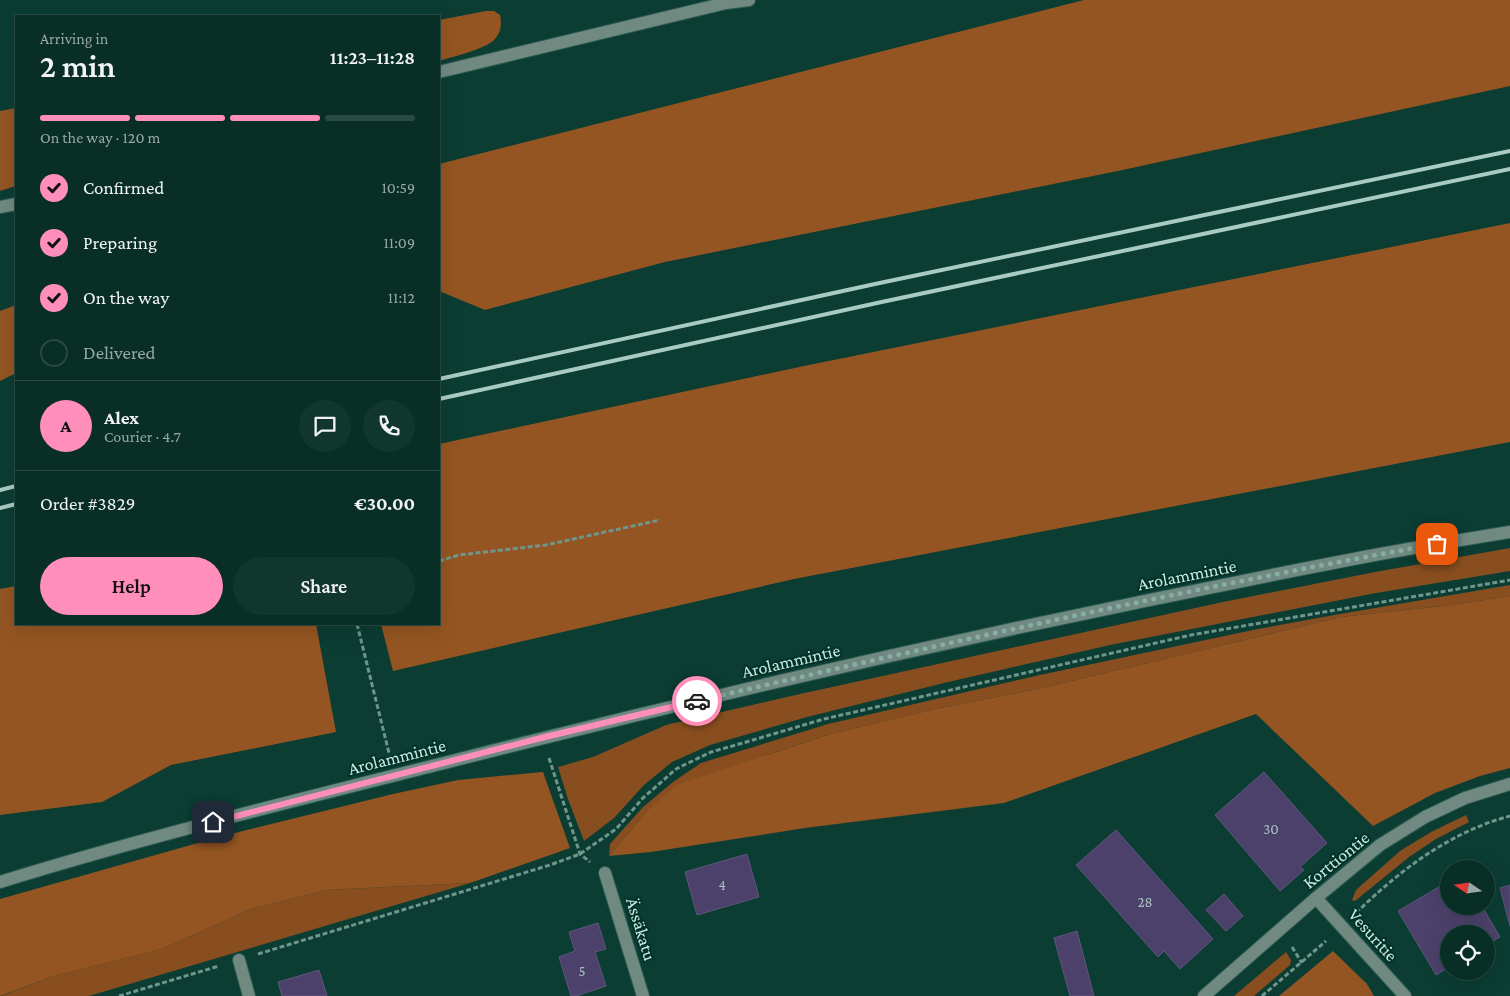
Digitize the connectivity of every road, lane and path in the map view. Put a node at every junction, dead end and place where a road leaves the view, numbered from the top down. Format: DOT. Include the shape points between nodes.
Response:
graph roads {
  1 [pos="749,0"];
  2 [pos="440,72"];
  3 [pos="15,204"];
  4 [pos="0,207"];
  5 [pos="660,520"];
  6 [pos="1510,532"];
  7 [pos="440,561"];
  8 [pos="1510,580"];
  9 [pos="357,625"];
  10 [pos="545,737"];
  11 [pos="395,776"];
  12 [pos="1510,784"];
  13 [pos="1510,816"];
  14 [pos="580,854"];
  15 [pos="605,873"];
  16 [pos="0,882"];
  17 [pos="1316,898"];
  18 [pos="1342,927"];
  19 [pos="239,960"];
  20 [pos="119,996"];
  21 [pos="249,996"];
  22 [pos="643,996"];
  23 [pos="1204,996"];
  24 [pos="1262,996"];
  25 [pos="1404,996"];
  1 -- 2 [label="street"];
  3 -- 4 [label="street"];
  5 -- 7 [label="path" via="546,546 459,555"];
  6 -- 10 [label="street, Arolammintie" via="1122,606"];
  8 -- 14 [label="path" via="1191,635 789,729 711,752 676,769 643,798 616,829"];
  9 -- 11 [label="path"];
  10 -- 11 [label="street, Arolammintie"];
  10 -- 14 [label="path"];
  11 -- 16 [label="street, Arolammintie" via="213,822"];
  12 -- 17 [label="street, Korttiontie" via="1465,798 1425,817 1380,845"];
  13 -- 18 [label="path" via="1466,832 1425,855 1379,891"];
  14 -- 19 [label="path"];
  15 -- 22 [label="street, Ässäkatu"];
  17 -- 18 [label="street, Vesuritie"];
  17 -- 23 [label="street, Korttiontie"];
  18 -- 24 [label="path"];
  18 -- 25 [label="street, Vesuritie"];
  19 -- 20 [label="path"];
  19 -- 21 [label="street"];
}
